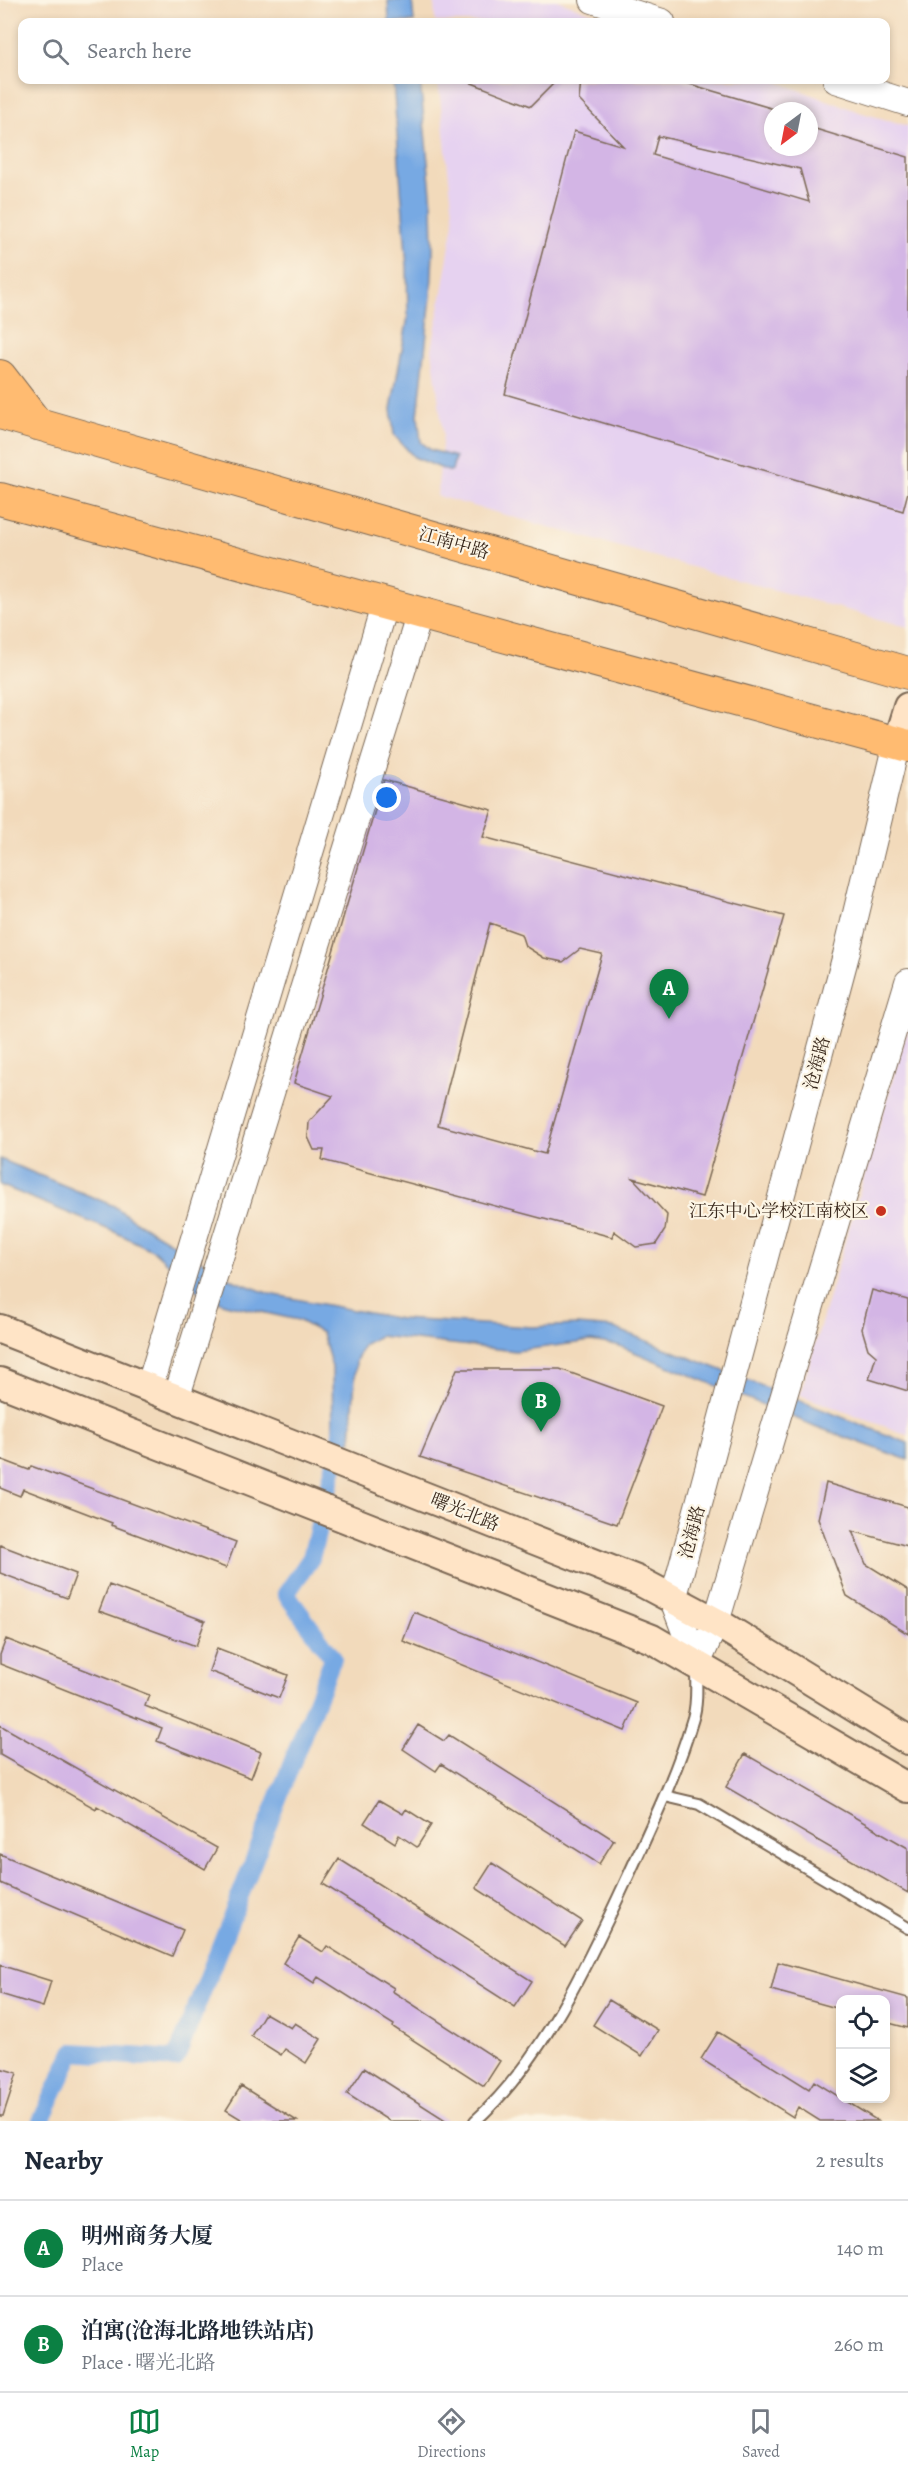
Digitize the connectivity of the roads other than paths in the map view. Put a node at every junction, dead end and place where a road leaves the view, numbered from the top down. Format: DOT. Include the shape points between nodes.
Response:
graph roads {
  1 [pos="593,0"];
  2 [pos="649,18"];
  3 [pos="849,84"];
  4 [pos="908,103"];
  5 [pos="0,376"];
  6 [pos="0,413"];
  7 [pos="37,424"];
  8 [pos="0,499"];
  9 [pos="385,603"];
  10 [pos="420,613"];
  11 [pos="908,673"];
  12 [pos="908,707"];
  13 [pos="903,744"];
  14 [pos="908,981"];
  15 [pos="0,1329"];
  16 [pos="0,1382"];
  17 [pos="149,1388"];
  18 [pos="176,1399"];
  19 [pos="673,1600"];
  20 [pos="716,1622"];
  21 [pos="697,1664"];
  22 [pos="908,1740"];
  23 [pos="908,1788"];
  24 [pos="665,1796"];
  25 [pos="908,1928"];
  26 [pos="475,2121"];
  1 -- 2 [label="street"];
  3 -- 4 [label="street"];
  5 -- 7 [label="main road"];
  6 -- 7 [label="main road, 江南中路"];
  7 -- 11 [label="main road, 江南中路"];
  8 -- 9 [label="main road"];
  9 -- 10 [label="main road"];
  9 -- 17 [label="street"];
  10 -- 13 [label="main road"];
  10 -- 18 [label="street"];
  12 -- 13 [label="main road, 沧海路"];
  13 -- 19 [label="street, 沧海路"];
  14 -- 20 [label="street"];
  15 -- 17 [label="main road, 曙光北路"];
  16 -- 21 [label="main road" via="652,1639"];
  17 -- 18 [label="main road, 曙光北路"];
  18 -- 19 [label="main road, 曙光北路" via="639,1581"];
  19 -- 20 [label="main road, 曙光北路"];
  19 -- 21 [label="street"];
  20 -- 21 [label="street"];
  20 -- 22 [label="main road, 曙光北路"];
  21 -- 23 [label="main road"];
  21 -- 24 [label="lane" via="694,1715"];
  24 -- 25 [label="lane" via="699,1804"];
  24 -- 26 [label="lane" via="584,1971 529,2059"];
}
